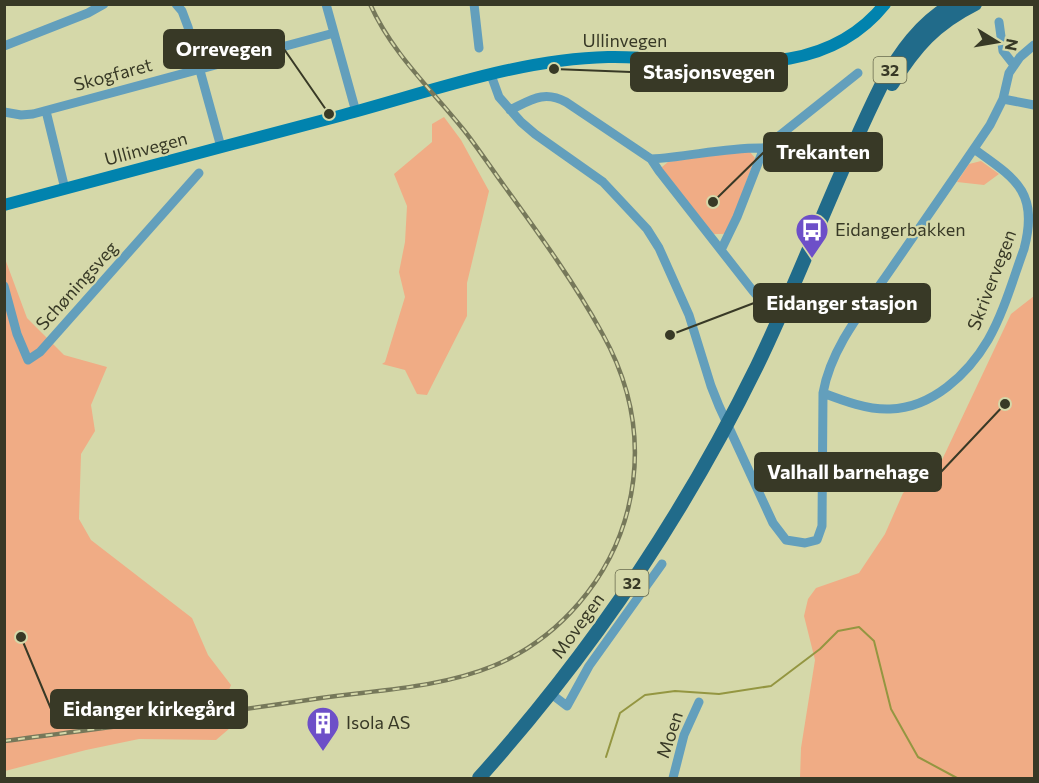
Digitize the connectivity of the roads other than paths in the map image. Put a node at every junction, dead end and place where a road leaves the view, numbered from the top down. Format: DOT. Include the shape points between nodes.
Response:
graph roads {
  1 [pos="104,4"];
  2 [pos="176,4"];
  3 [pos="188,4"];
  4 [pos="326,4"];
  5 [pos="474,4"];
  6 [pos="885,4"];
  7 [pos="975,4"];
  8 [pos="946,12"];
  9 [pos="184,16"];
  10 [pos="999,22"];
  11 [pos="334,33"];
  12 [pos="1035,45"];
  13 [pos="4,46"];
  14 [pos="479,48"];
  15 [pos="1014,65"];
  16 [pos="199,69"];
  17 [pos="858,73"];
  18 [pos="491,75"];
  19 [pos="1003,99"];
  20 [pos="1035,105"];
  21 [pos="510,110"];
  22 [pos="46,111"];
  23 [pos="4,112"];
  24 [pos="356,112"];
  25 [pos="221,147"];
  26 [pos="764,148"];
  27 [pos="974,148"];
  28 [pos="651,159"];
  29 [pos="199,173"];
  30 [pos="65,189"];
  31 [pos="4,205"];
  32 [pos="721,250"];
  33 [pos="4,286"];
  34 [pos="769,303"];
  35 [pos="823,393"];
  36 [pos="662,564"];
  37 [pos="550,693"];
  38 [pos="699,702"];
  39 [pos="479,778"];
  40 [pos="673,778"];
  1 -- 13 [label="street"];
  2 -- 9 [label="street"];
  3 -- 9 [label="street"];
  4 -- 11 [label="street"];
  5 -- 14 [label="street"];
  6 -- 18 [label="main road, Ullinvegen" via="850,38 801,58 586,58"];
  7 -- 8 [label="main road, 32"];
  8 -- 37 [label="main road, Movegen / 32" via="912,53 856,142 775,328 709,457 646,563"];
  9 -- 16 [label="street"];
  10 -- 15 [label="street" via="1003,51"];
  11 -- 16 [label="street, Skogfaret"];
  11 -- 24 [label="street"];
  12 -- 15 [label="street"];
  15 -- 19 [label="street"];
  16 -- 22 [label="street, Skogfaret"];
  16 -- 25 [label="street"];
  17 -- 26 [label="street"];
  18 -- 21 [label="street" via="499,97"];
  18 -- 24 [label="main road, Ullinvegen"];
  19 -- 20 [label="street"];
  19 -- 27 [label="street"];
  21 -- 28 [label="street" via="537,98 554,96"];
  21 -- 35 [label="street" via="535,135 603,182 647,229 689,315 719,406 780,534 795,543 817,540 822,526"];
  22 -- 23 [label="street, Skogfaret" via="21,115"];
  22 -- 30 [label="street"];
  24 -- 25 [label="main road, Ullinvegen"];
  25 -- 30 [label="main road, Ullinvegen"];
  26 -- 28 [label="street"];
  26 -- 32 [label="street"];
  27 -- 35 [label="street" via="847,335"];
  27 -- 35 [label="street, Skrivervegen" via="1009,173 1021,187 1030,214 1024,249 988,340 946,388 905,408 876,409"];
  28 -- 32 [label="street"];
  29 -- 33 [label="street, Schøningsveg" via="40,352 28,360"];
  30 -- 31 [label="main road, Ullinvegen"];
  32 -- 34 [label="street" via="761,300"];
  36 -- 37 [label="street, Movegen" via="589,666 567,706"];
  37 -- 39 [label="main road, Movegen / 32"];
  38 -- 40 [label="street, Moen" via="684,735"];
}
